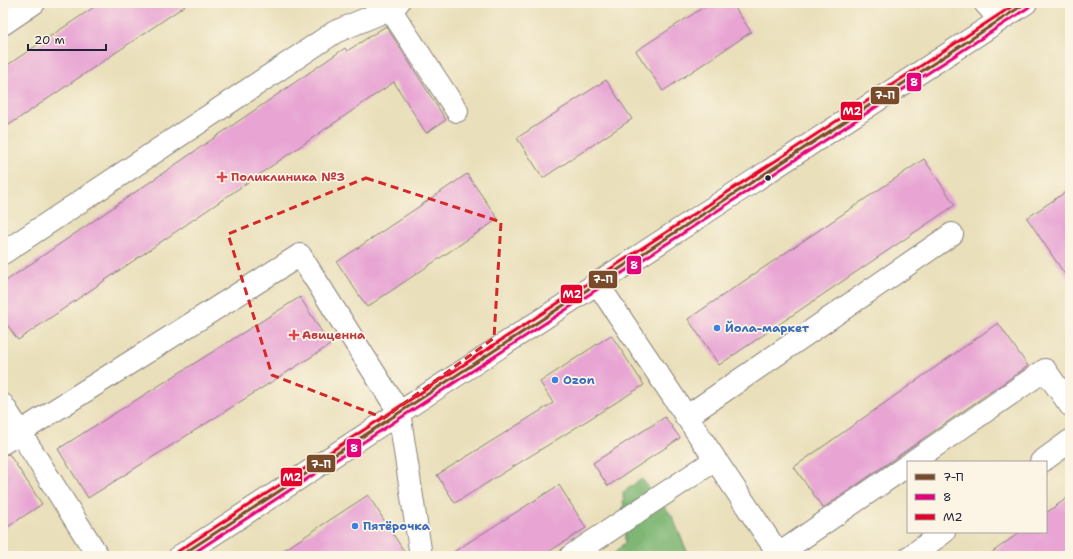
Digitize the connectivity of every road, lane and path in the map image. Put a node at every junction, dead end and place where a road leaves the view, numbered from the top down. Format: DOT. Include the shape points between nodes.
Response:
graph roads {
  1 [pos="34,3"];
  2 [pos="985,3"];
  3 [pos="1026,3"];
  4 [pos="394,6"];
  5 [pos="1000,20"];
  6 [pos="3,24"];
  7 [pos="457,111"];
  8 [pos="952,234"];
  9 [pos="3,253"];
  10 [pos="597,284"];
  11 [pos="1070,405"];
  12 [pos="3,406"];
  13 [pos="399,412"];
  14 [pos="686,417"];
  15 [pos="11,437"];
  16 [pos="1070,441"];
  17 [pos="715,460"];
  18 [pos="913,461"];
  19 [pos="1042,461"];
  20 [pos="907,466"];
  21 [pos="943,533"];
  22 [pos="204,549"];
  23 [pos="779,555"];
  24 [pos="98,556"];
  25 [pos="180,556"];
  26 [pos="421,556"];
  27 [pos="571,556"];
  28 [pos="911,556"];
  1 -- 6 [label="street"];
  2 -- 5 [label="street"];
  3 -- 5 [label="street"];
  4 -- 7 [label="street"];
  4 -- 9 [label="street" via="335,32"];
  5 -- 10 [label="street"];
  8 -- 14 [label="street"];
  10 -- 13 [label="street"];
  10 -- 14 [label="street"];
  11 -- 18 [label="street" via="1045,370"];
  12 -- 15 [label="street"];
  13 -- 15 [label="street" via="300,256"];
  13 -- 22 [label="street"];
  13 -- 26 [label="street"];
  14 -- 17 [label="street"];
  15 -- 24 [label="street"];
  16 -- 19 [label="street"];
  17 -- 23 [label="street"];
  17 -- 27 [label="street"];
  20 -- 23 [label="street"];
  21 -- 28 [label="street"];
  22 -- 25 [label="street"];
}
